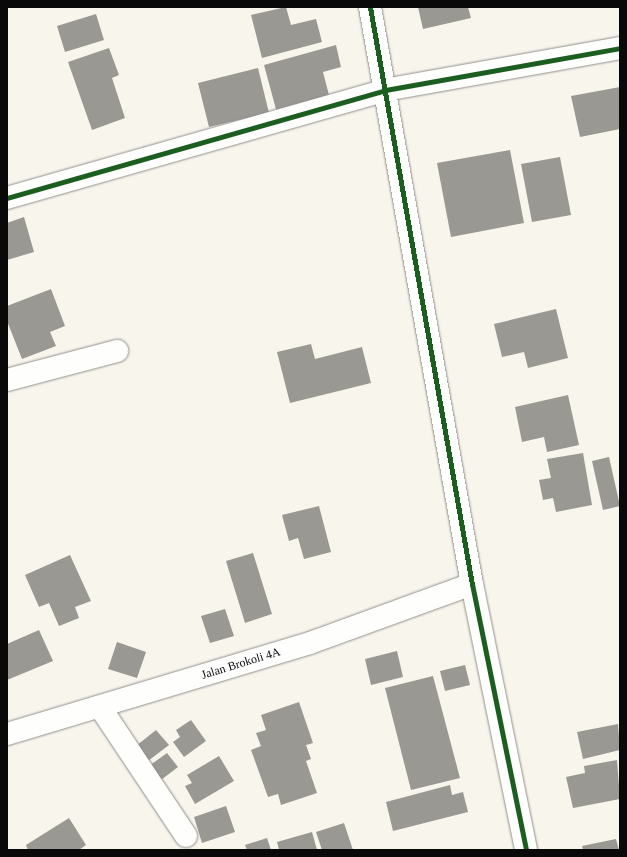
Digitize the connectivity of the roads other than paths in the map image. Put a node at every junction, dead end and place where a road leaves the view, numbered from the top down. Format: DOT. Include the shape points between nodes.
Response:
graph roads {
  1 [pos="370,7"];
  2 [pos="620,48"];
  3 [pos="385,90"];
  4 [pos="7,198"];
  5 [pos="117,351"];
  6 [pos="7,380"];
  7 [pos="472,584"];
  8 [pos="100,707"];
  9 [pos="7,734"];
  10 [pos="186,836"];
  11 [pos="526,850"];
  1 -- 3 [label="street"];
  2 -- 3 [label="street"];
  3 -- 4 [label="street"];
  3 -- 7 [label="street"];
  5 -- 6 [label="street"];
  7 -- 8 [label="street, Jalan Brokoli 4A" via="310,643"];
  7 -- 11 [label="street"];
  8 -- 9 [label="street, Jalan Brokoli 4A"];
  8 -- 10 [label="street"];
}
